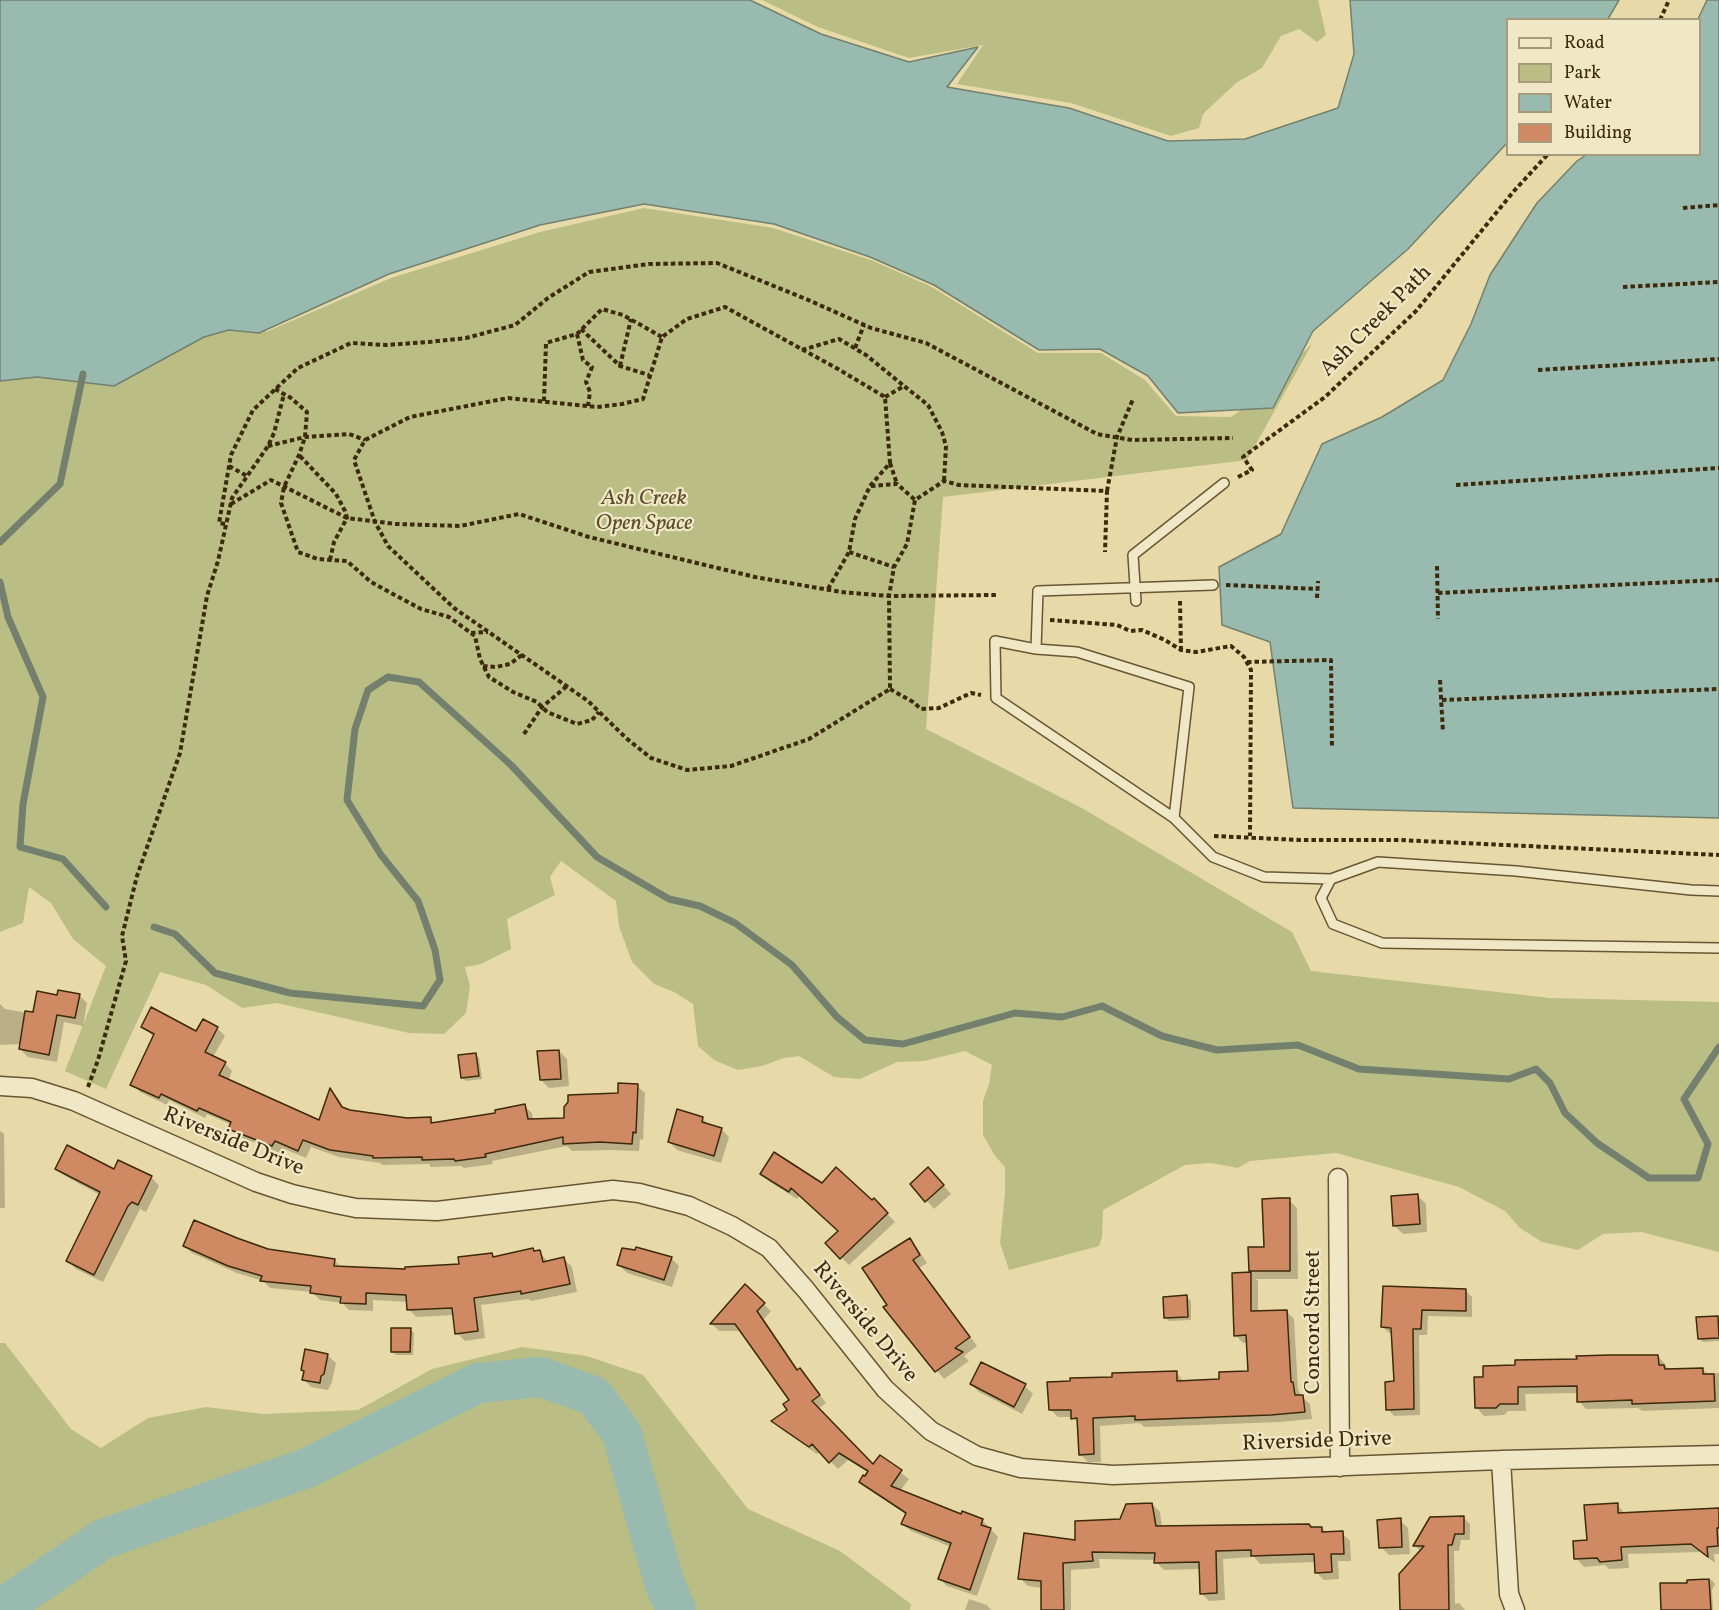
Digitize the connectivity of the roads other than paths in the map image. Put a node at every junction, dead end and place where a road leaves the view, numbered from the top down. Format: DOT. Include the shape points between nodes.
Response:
graph roads {
  1 [pos="1224,483"];
  2 [pos="1213,585"];
  3 [pos="1134,587"];
  4 [pos="1136,601"];
  5 [pos="1036,649"];
  6 [pos="1174,818"];
  7 [pos="1331,879"];
  8 [pos="1719,891"];
  9 [pos="1719,948"];
  10 [pos="0,1086"];
  11 [pos="1338,1178"];
  12 [pos="1719,1455"];
  13 [pos="1501,1460"];
  14 [pos="1340,1467"];
  15 [pos="1515,1610"];
  1 -- 3 [label="lane" via="1133,555"];
  2 -- 3 [label="lane"];
  3 -- 4 [label="lane"];
  3 -- 5 [label="lane" via="1038,591"];
  5 -- 6 [label="lane" via="1077,652 1189,687"];
  5 -- 6 [label="lane" via="995,641 996,698"];
  6 -- 7 [label="lane" via="1213,858 1264,877"];
  7 -- 8 [label="lane" via="1378,862"];
  7 -- 9 [label="lane" via="1321,898 1333,924 1382,943"];
  10 -- 14 [label="street, Riverside Drive" via="32,1088 81,1104 256,1182 346,1206 437,1211 613,1190 689,1206 769,1248 885,1389 914,1417 954,1444 999,1463 1113,1475"];
  11 -- 14 [label="street, Concord Street"];
  12 -- 13 [label="street, Riverside Drive"];
  13 -- 14 [label="street, Riverside Drive"];
  13 -- 15 [label="street" via="1509,1594"];
}
